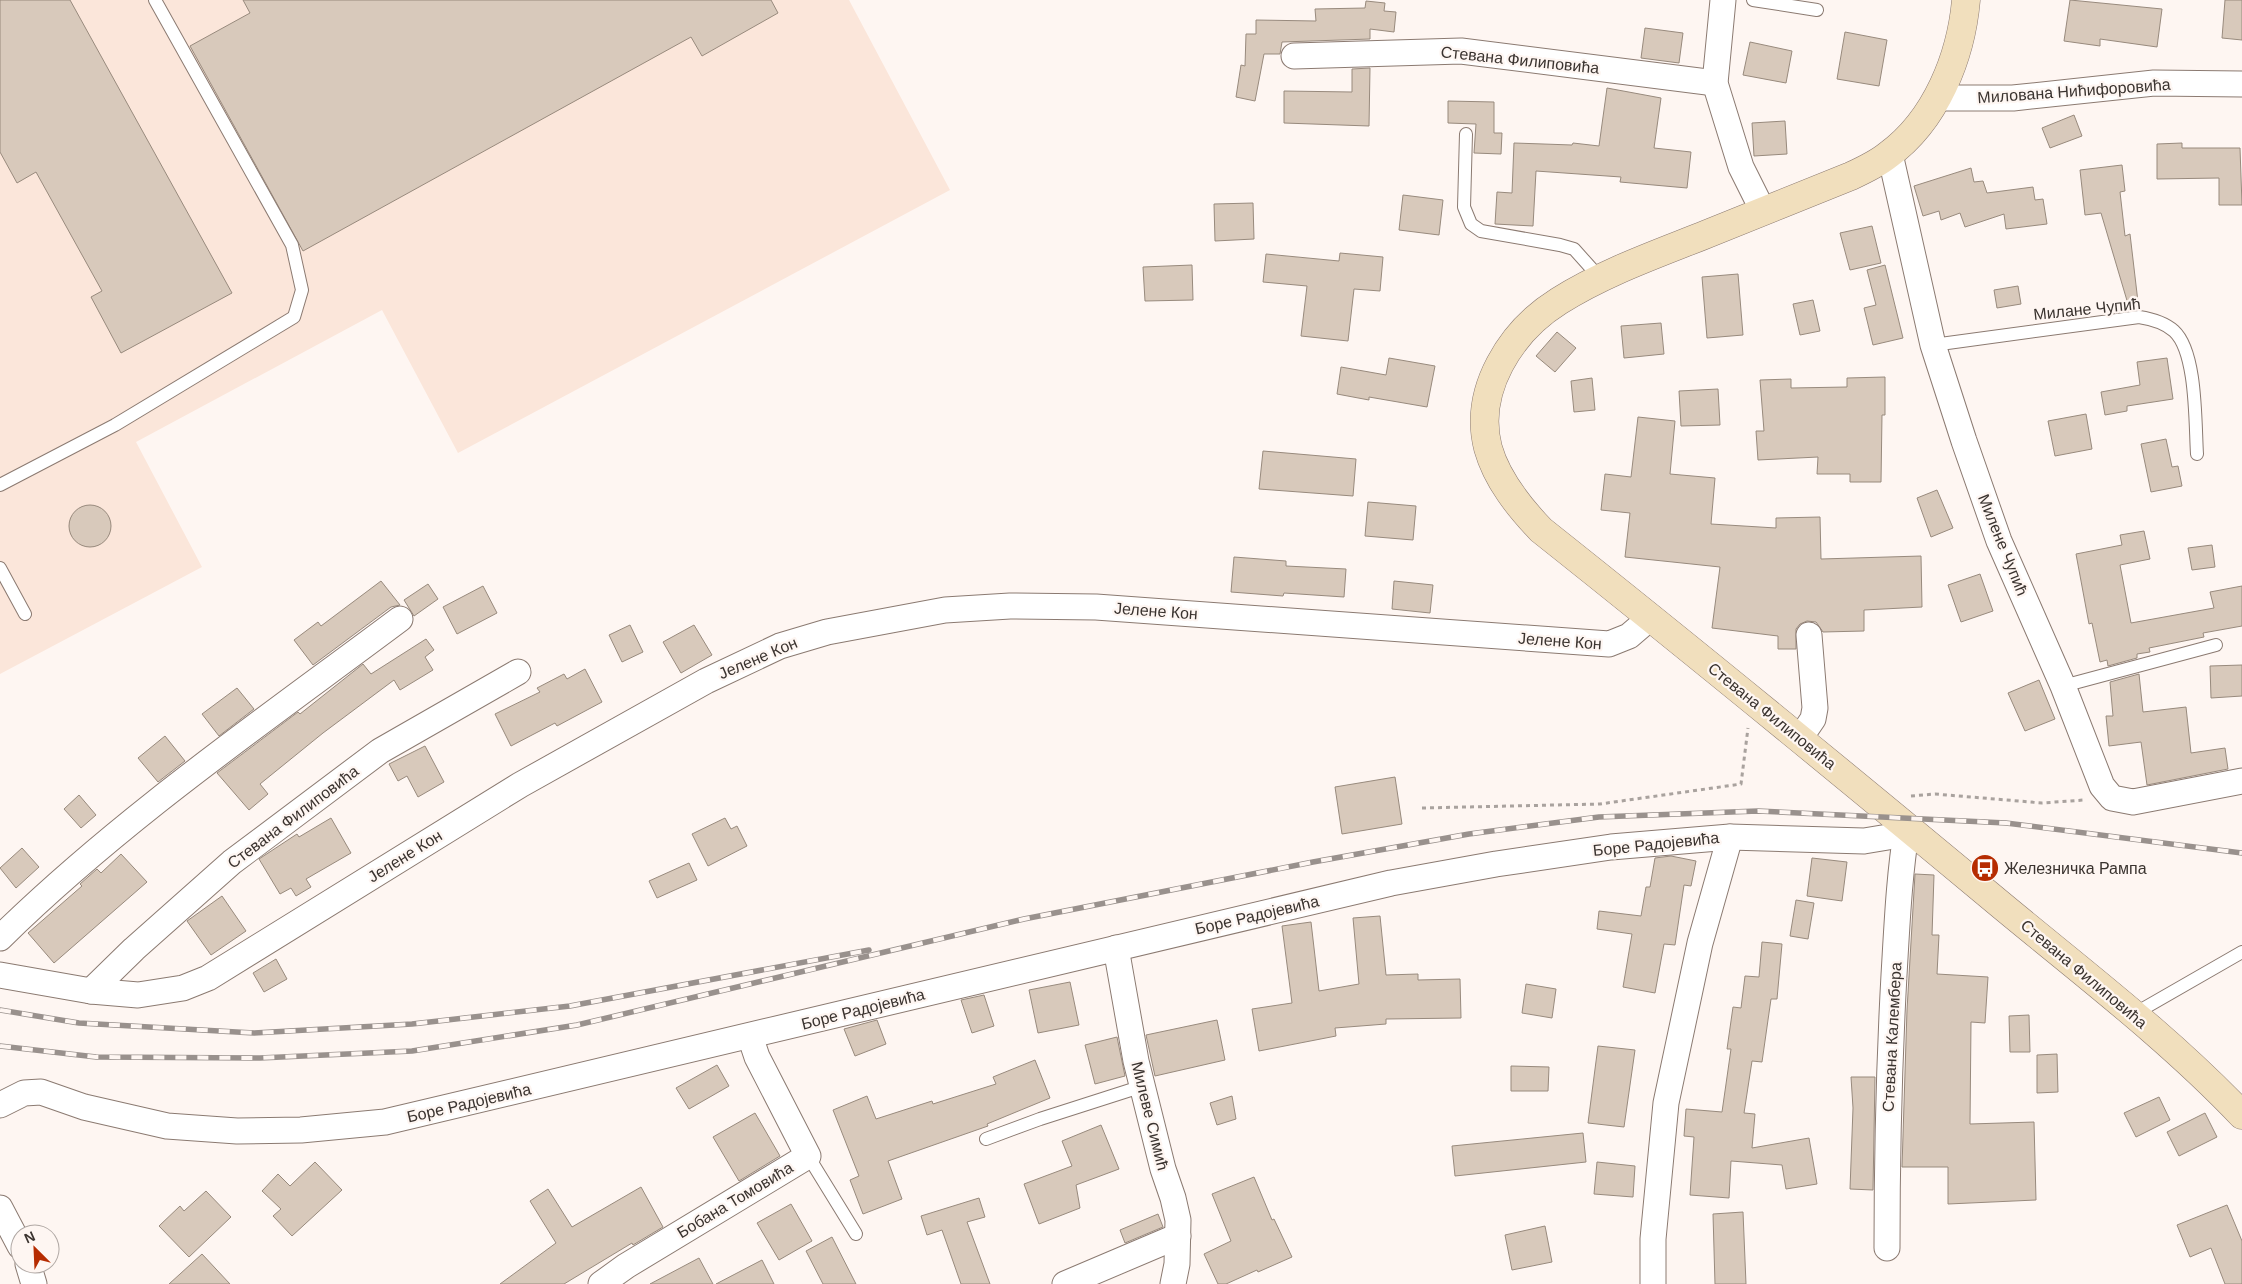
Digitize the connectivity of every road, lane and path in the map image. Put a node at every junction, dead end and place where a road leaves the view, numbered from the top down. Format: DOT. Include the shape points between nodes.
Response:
graph roads {
  1 [pos="155,0"];
  2 [pos="1723,0"];
  3 [pos="1753,0"];
  4 [pos="1966,0"];
  5 [pos="1817,10"];
  6 [pos="1294,56"];
  7 [pos="1715,83"];
  8 [pos="2242,84"];
  9 [pos="1937,98"];
  10 [pos="1466,134"];
  11 [pos="1890,154"];
  12 [pos="1763,211"];
  13 [pos="1600,278"];
  14 [pos="1933,345"];
  15 [pos="2196,454"];
  16 [pos="0,486"];
  17 [pos="0,568"];
  18 [pos="25,614"];
  19 [pos="1650,618"];
  20 [pos="400,619"];
  21 [pos="1809,635"];
  22 [pos="2216,645"];
  23 [pos="518,672"];
  24 [pos="2063,686"];
  25 [pos="1751,698"];
  26 [pos="1800,738"];
  27 [pos="2242,781"];
  28 [pos="2112,798"];
  29 [pos="1878,802"];
  30 [pos="1422,808"];
  31 [pos="1907,827"];
  32 [pos="1730,836"];
  33 [pos="0,938"];
  34 [pos="1116,948"];
  35 [pos="2242,952"];
  36 [pos="0,975"];
  37 [pos="91,991"];
  38 [pos="2134,1014"];
  39 [pos="750,1036"];
  40 [pos="1143,1086"];
  41 [pos="0,1105"];
  42 [pos="2242,1115"];
  43 [pos="986,1139"];
  44 [pos="808,1156"];
  45 [pos="0,1208"];
  46 [pos="10,1227"];
  47 [pos="856,1234"];
  48 [pos="1178,1236"];
  49 [pos="1887,1248"];
  50 [pos="601,1284"];
  51 [pos="1065,1284"];
  52 [pos="1173,1284"];
  53 [pos="1653,1284"];
  1 -- 16 [label="lane" via="292,245 302,290 294,317 115,424"];
  2 -- 7 [label="street"];
  3 -- 5 [label="lane"];
  4 -- 9 [label="main road, Стевана Филиповића" via="1954,62"];
  6 -- 7 [label="street, Стевана Филиповића" via="1461,51"];
  7 -- 12 [label="street" via="1741,167"];
  8 -- 9 [label="street, Милована Нићифоровића" via="2154,82 2013,98"];
  9 -- 11 [label="main road, Стевана Филиповића"];
  10 -- 13 [label="lane" via="1464,207 1471,224 1481,231 1574,250"];
  11 -- 12 [label="main road, Стевана Филиповића" via="1851,176"];
  11 -- 14 [label="street, Милене Чупић"];
  12 -- 13 [label="main road, Стевана Филиповића"];
  13 -- 19 [label="main road, Стевана Филиповића" via="1557,302 1535,320 1505,353 1496,368 1485,414 1488,448 1519,507 1541,530"];
  14 -- 15 [label="lane, Милане Чупић" via="2139,317 2154,319 2175,332 2188,356"];
  14 -- 24 [label="street, Милене Чупић" via="1999,541"];
  17 -- 18 [label="lane"];
  19 -- 25 [label="main road, Стевана Филиповића"];
  19 -- 37 [label="street, Јелене Кон" via="1629,636 1609,644 1096,607 1010,606 945,610 827,632 780,646 706,681 537,776 208,978 183,988 138,996"];
  20 -- 33 [label="street" via="180,784 41,898"];
  21 -- 26 [label="street" via="1815,708 1813,718"];
  22 -- 24 [label="lane"];
  23 -- 37 [label="street, Стевана Филиповића" via="380,752 302,809 232,862"];
  24 -- 28 [label="street, Милене Чупић" via="2102,786"];
  25 -- 26 [label="main road, Стевана Филиповића"];
  25 -- 30 [label="path" via="1741,784 1600,804"];
  26 -- 29 [label="main road, Стевана Филиповића"];
  27 -- 28 [label="street" via="2133,802"];
  28 -- 29 [label="path" via="2042,803 1935,794"];
  29 -- 31 [label="main road, Стевана Филиповића"];
  31 -- 32 [label="street, Боре Радојевића" via="1888,837 1864,841"];
  31 -- 38 [label="main road, Стевана Филиповића"];
  31 -- 49 [label="street, Стевана Калембера" via="1900,867 1892,1012"];
  32 -- 34 [label="street, Боре Радојевића" via="1611,847 1496,864 1392,883"];
  32 -- 53 [label="street, Боре Радојевића" via="1700,943 1666,1103 1653,1239"];
  34 -- 39 [label="street, Боре Радојевића"];
  34 -- 40 [label="street, Милеве Симић"];
  35 -- 38 [label="lane"];
  36 -- 37 [label="street, Јелене Кон"];
  38 -- 42 [label="main road, Стевана Филиповића" via="2215,1086"];
  39 -- 41 [label="street, Боре Радојевића" via="386,1122 310,1129 237,1130 167,1126 84,1107 41,1092 24,1093"];
  39 -- 44 [label="street, Бобана Томовића" via="757,1058"];
  40 -- 43 [label="lane"];
  40 -- 48 [label="street, Милеве Симић" via="1173,1198"];
  44 -- 47 [label="lane"];
  44 -- 50 [label="street, Бобана Томовића" via="635,1260"];
  45 -- 46 [label="street"];
  48 -- 51 [label="street"];
  48 -- 52 [label="street, Милеве Симић"];
}
